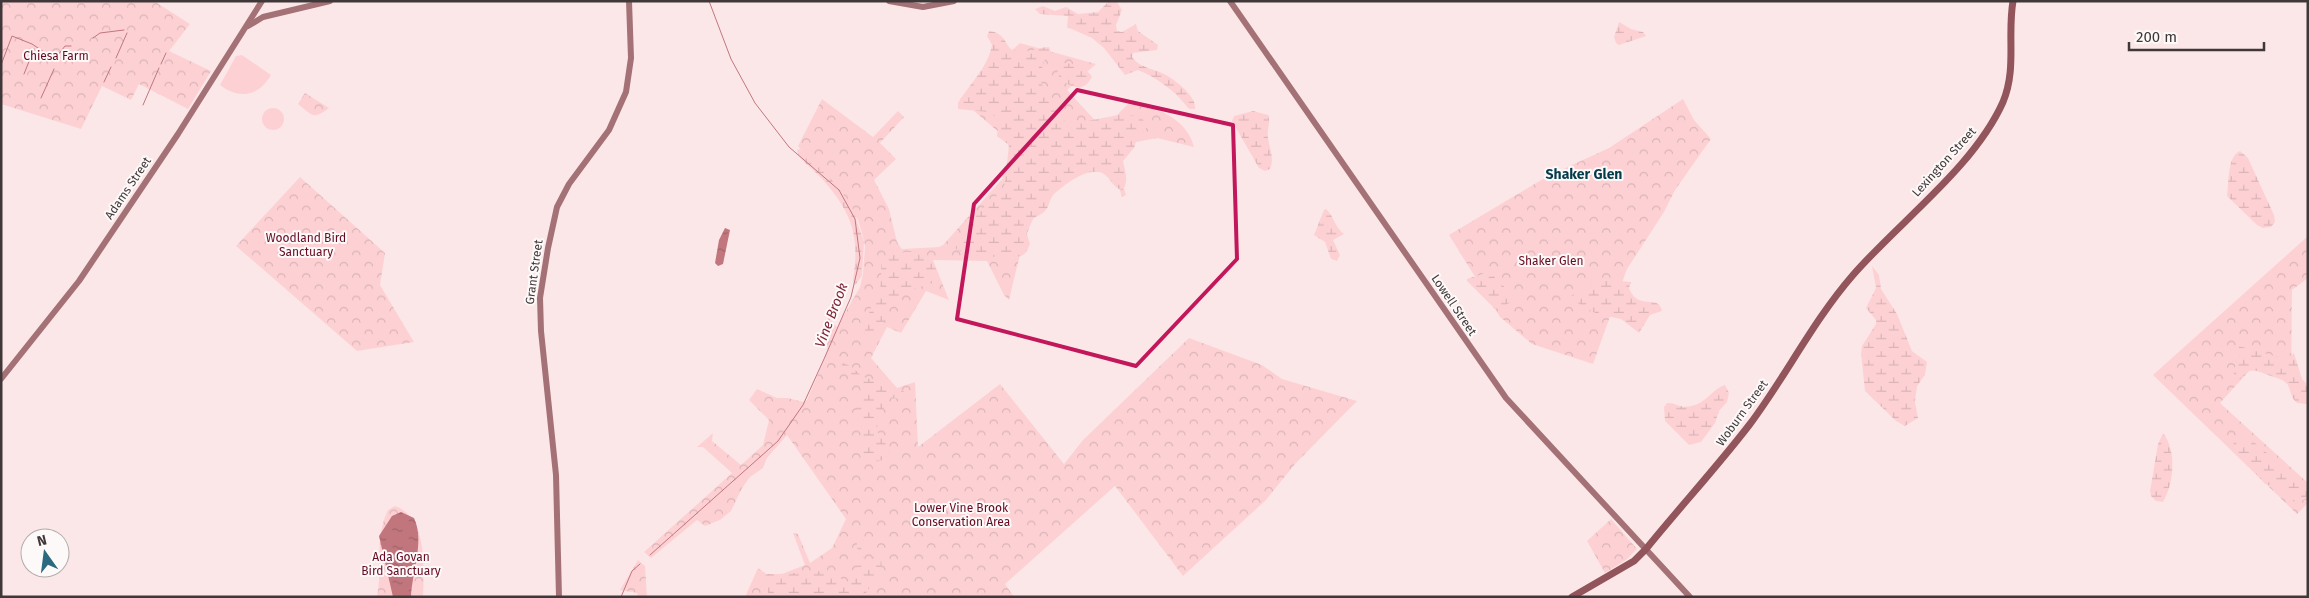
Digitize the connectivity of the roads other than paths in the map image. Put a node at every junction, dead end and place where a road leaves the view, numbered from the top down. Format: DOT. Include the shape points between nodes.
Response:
graph roads {
  1 [pos="330,1"];
  2 [pos="629,1"];
  3 [pos="888,1"];
  4 [pos="954,1"];
  5 [pos="1230,1"];
  6 [pos="2013,1"];
  7 [pos="260,3"];
  8 [pos="264,16"];
  9 [pos="243,30"];
  10 [pos="1907,218"];
  11 [pos="1,379"];
  12 [pos="1646,549"];
  13 [pos="559,597"];
  14 [pos="1572,597"];
  15 [pos="1690,597"];
  1 -- 8 [label="main road"];
  2 -- 13 [label="main road, Grant Street" via="631,58 626,92 609,130 569,184 557,208 540,298 556,475"];
  3 -- 4 [label="main road" via="923,7"];
  5 -- 12 [label="main road, Lowell Street" via="1506,398"];
  6 -- 10 [label="main road, Lexington Street" via="2011,72 1998,111 1974,150"];
  7 -- 8 [label="main road"];
  7 -- 9 [label="main road, Adams Street"];
  8 -- 9 [label="main road"];
  9 -- 11 [label="main road, Adams Street" via="79,281"];
  10 -- 12 [label="main road, Woburn Street" via="1838,293 1750,423"];
  12 -- 14 [label="main road, Woburn Street" via="1634,560"];
  12 -- 15 [label="main road, Lowell Street"];
}
